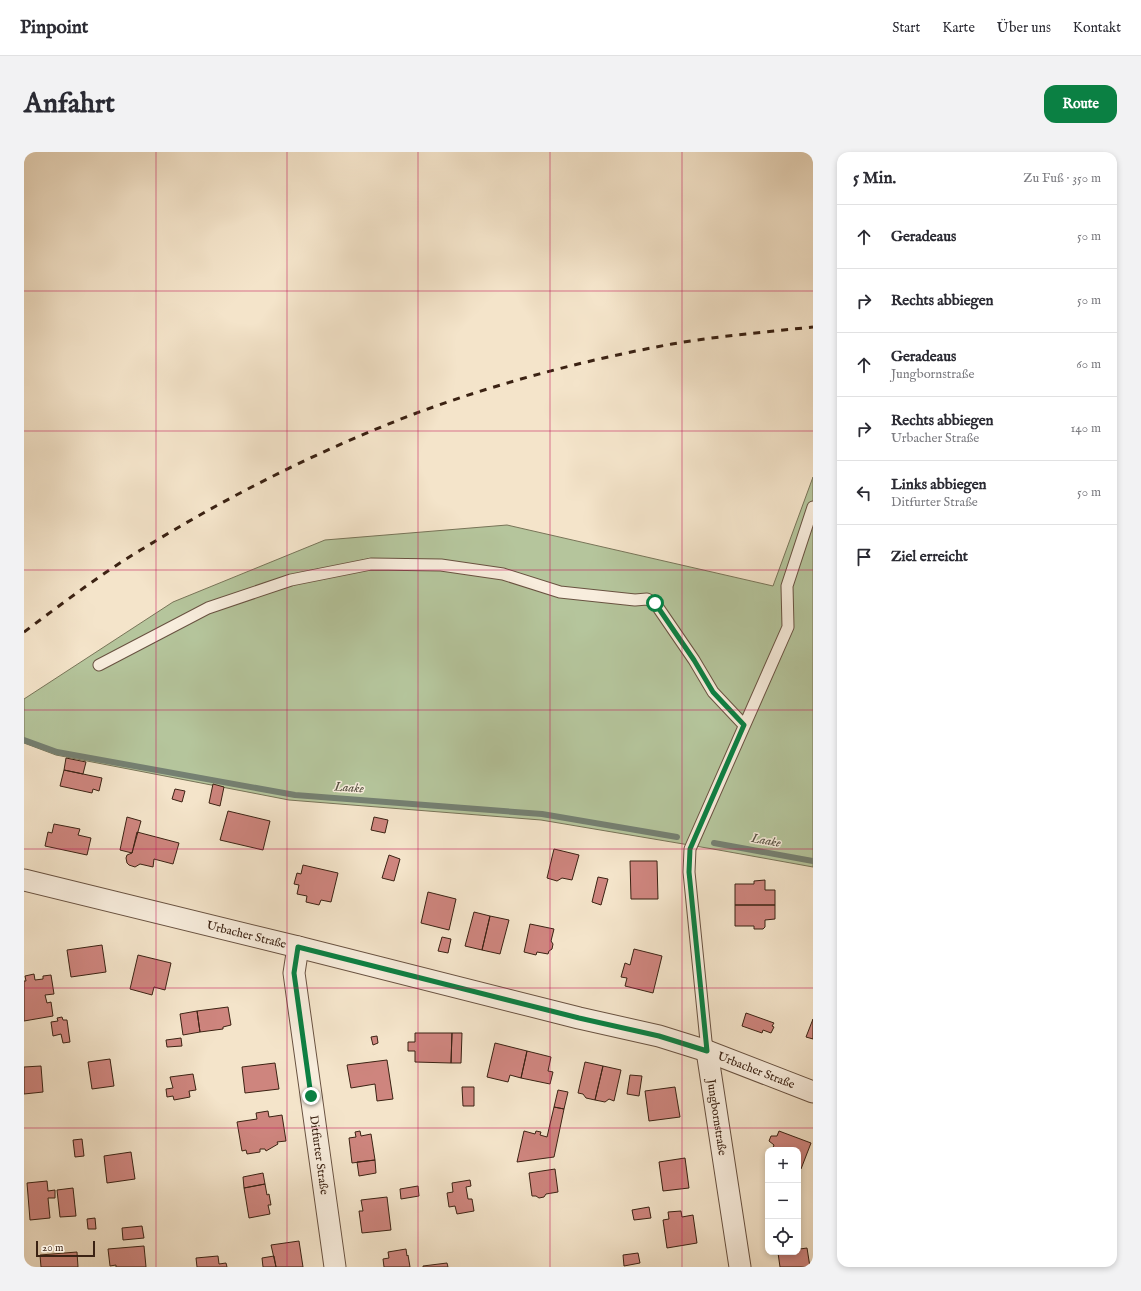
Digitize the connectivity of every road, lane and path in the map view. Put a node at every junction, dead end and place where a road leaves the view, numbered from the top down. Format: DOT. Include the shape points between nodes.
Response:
graph roads {
  1 [pos="813,508"];
  2 [pos="99,665"];
  3 [pos="744,725"];
  4 [pos="24,880"];
  5 [pos="298,947"];
  6 [pos="707,1051"];
  7 [pos="813,1092"];
  8 [pos="335,1267"];
  9 [pos="740,1267"];
  1 -- 3 [label="lane, Jungbornstraße" via="788,586 788,627"];
  2 -- 3 [label="lane" via="208,608 291,580 371,564 441,565 503,574 560,592 647,599 655,603 713,692"];
  3 -- 6 [label="lane, Jungbornstraße" via="690,849 689,872"];
  4 -- 5 [label="street, Urbacher Straße"];
  5 -- 6 [label="street, Urbacher Straße" via="659,1036"];
  5 -- 8 [label="street, Ditfurter Straße" via="294,973"];
  6 -- 7 [label="street, Urbacher Straße"];
  6 -- 9 [label="street, Jungbornstraße"];
}
